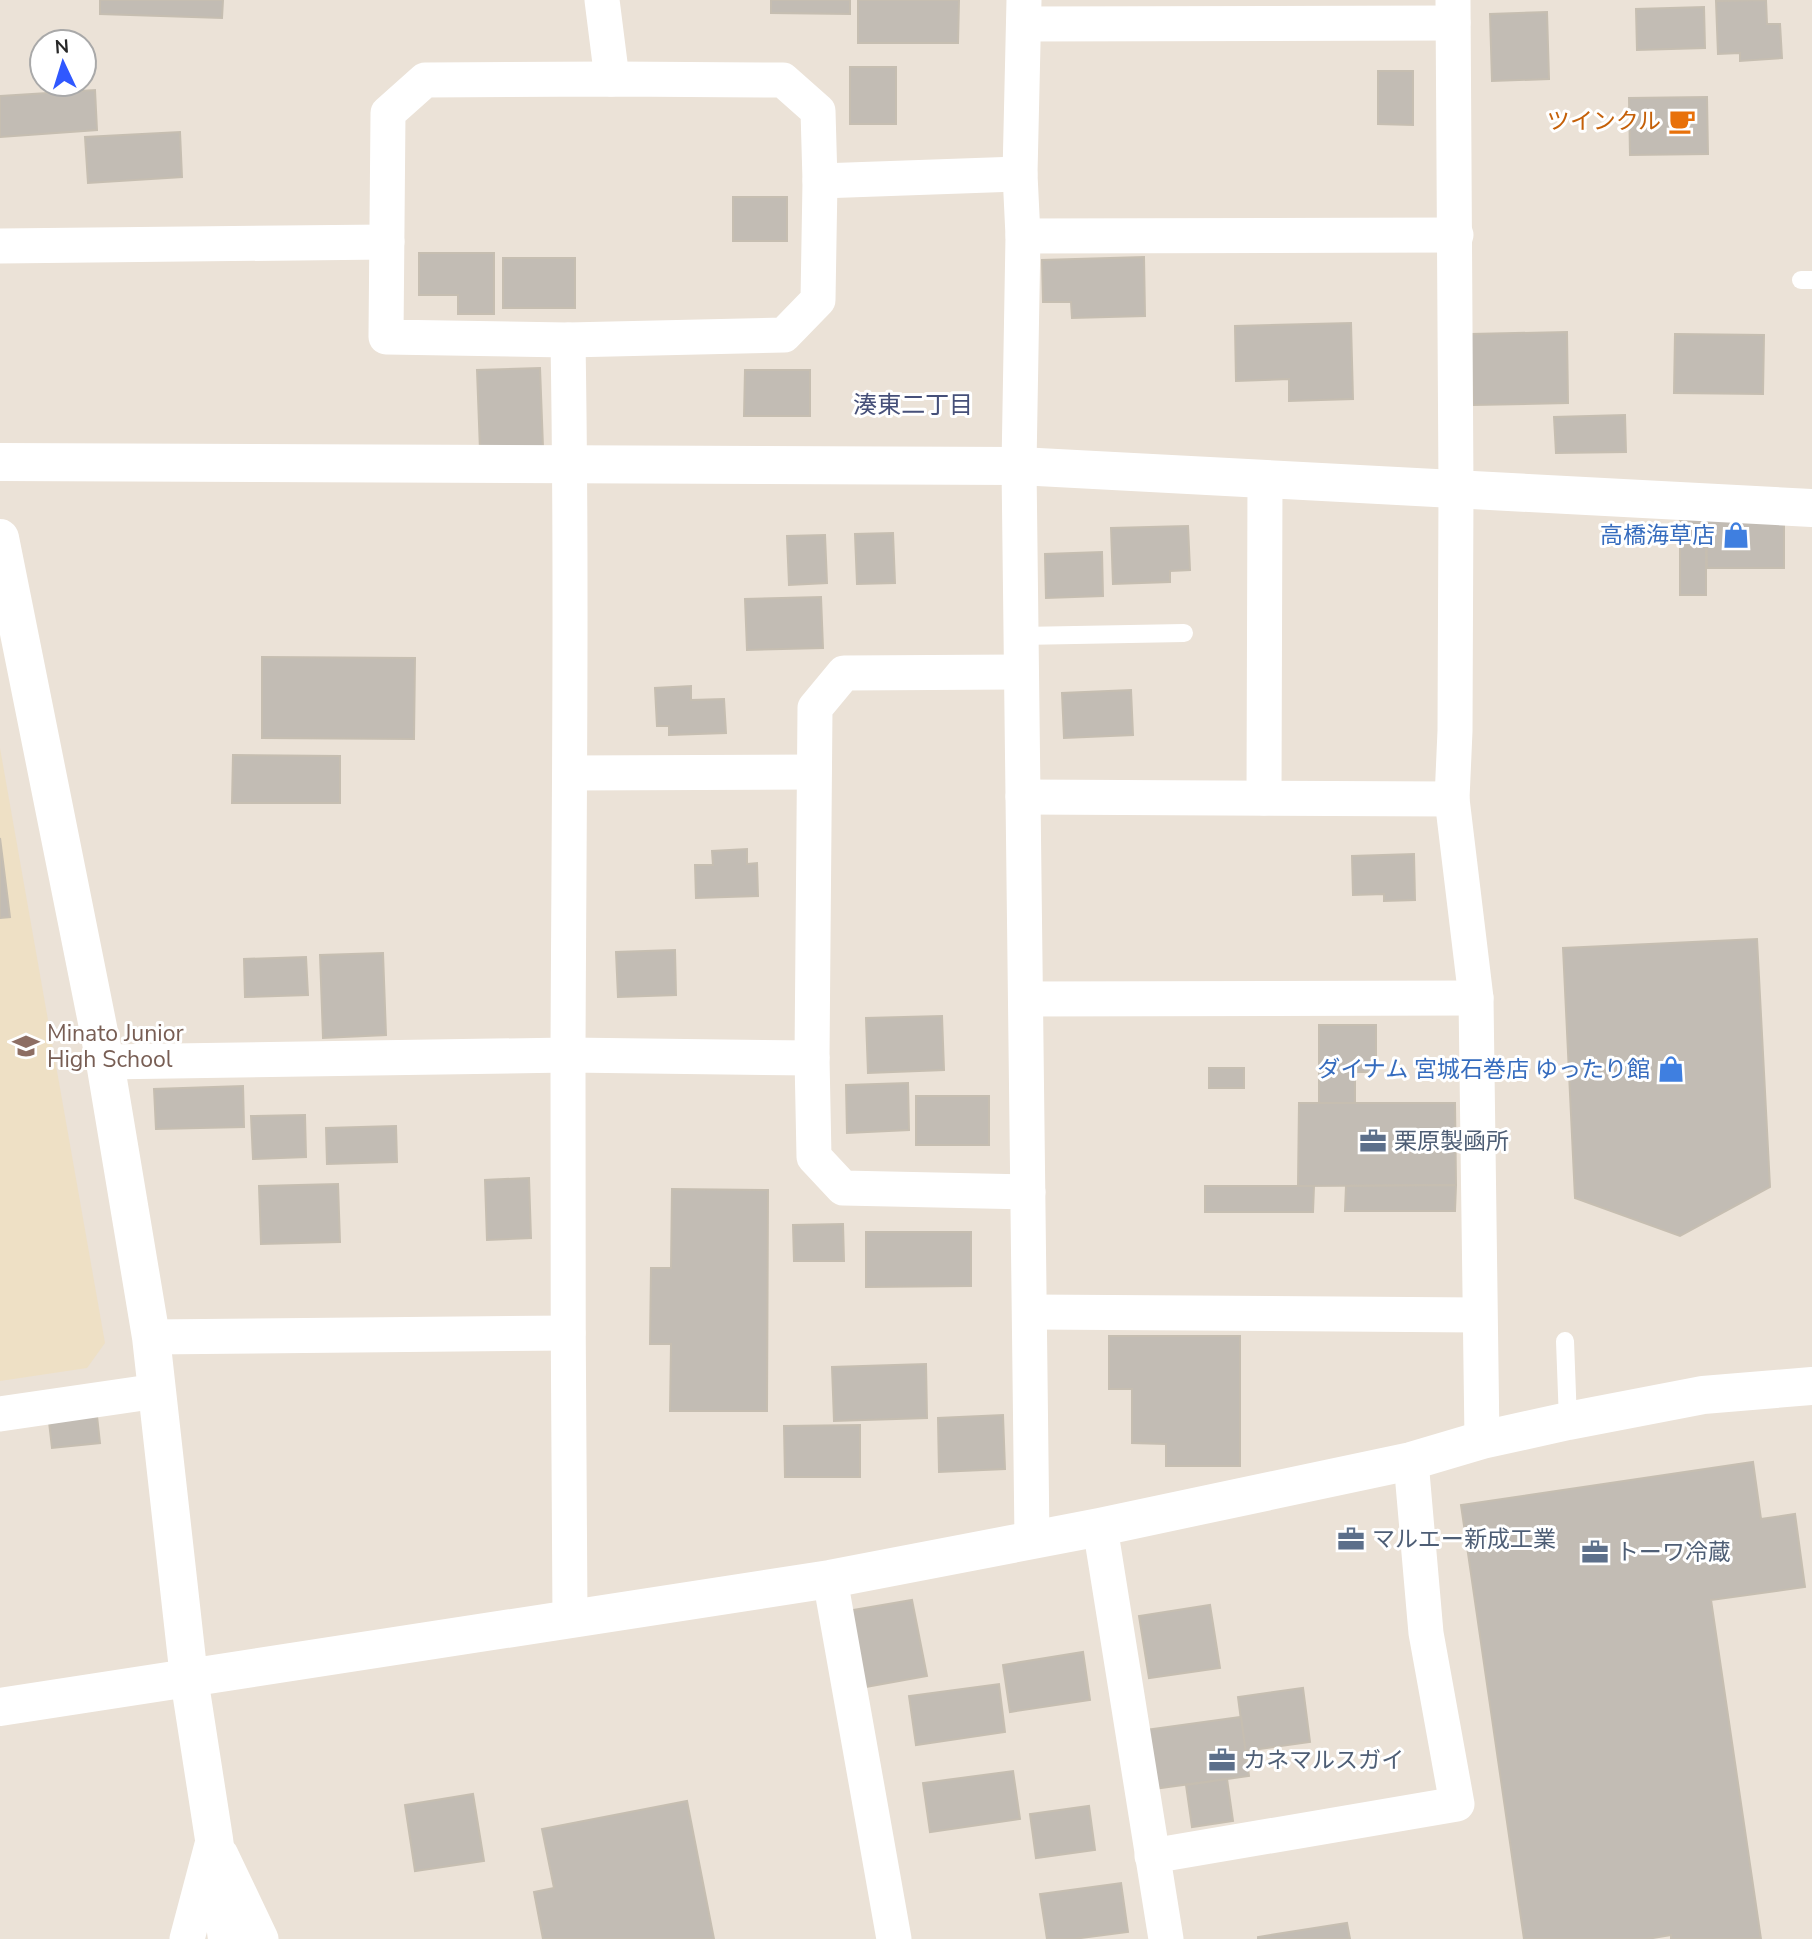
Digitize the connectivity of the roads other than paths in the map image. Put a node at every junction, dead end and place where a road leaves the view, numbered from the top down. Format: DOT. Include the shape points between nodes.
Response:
graph roads {
  1 [pos="603,0"];
  2 [pos="1453,11"];
  3 [pos="1024,12"];
  4 [pos="612,79"];
  5 [pos="1020,174"];
  6 [pos="820,181"];
  7 [pos="1456,235"];
  8 [pos="1023,236"];
  9 [pos="387,242"];
  10 [pos="0,246"];
  11 [pos="568,340"];
  12 [pos="0,462"];
  13 [pos="570,465"];
  14 [pos="1018,466"];
  15 [pos="1265,479"];
  16 [pos="1456,489"];
  17 [pos="1812,508"];
  18 [pos="0,538"];
  19 [pos="1184,633"];
  20 [pos="1021,636"];
  21 [pos="1021,673"];
  22 [pos="814,772"];
  23 [pos="570,773"];
  24 [pos="1023,797"];
  25 [pos="1264,798"];
  26 [pos="1452,799"];
  27 [pos="1476,998"];
  28 [pos="1026,999"];
  29 [pos="568,1055"];
  30 [pos="812,1058"];
  31 [pos="105,1062"];
  32 [pos="1028,1192"];
  33 [pos="1030,1312"];
  34 [pos="1479,1315"];
  35 [pos="568,1334"];
  36 [pos="151,1337"];
  37 [pos="1565,1341"];
  38 [pos="1812,1386"];
  39 [pos="157,1391"];
  40 [pos="0,1414"];
  41 [pos="1568,1421"];
  42 [pos="1482,1440"];
  43 [pos="1411,1461"];
  44 [pos="1100,1527"];
  45 [pos="1032,1540"];
  46 [pos="830,1579"];
  47 [pos="570,1619"];
  48 [pos="189,1678"];
  49 [pos="0,1707"];
  50 [pos="214,1839"];
  51 [pos="1152,1856"];
  52 [pos="187,1939"];
  53 [pos="227,1939"];
  54 [pos="261,1939"];
  55 [pos="894,1939"];
  56 [pos="1166,1939"];
  1 -- 4 [label="street"];
  2 -- 3 [label="street"];
  2 -- 7 [label="street"];
  3 -- 5 [label="street"];
  4 -- 6 [label="street" via="783,80 818,111"];
  4 -- 9 [label="street" via="425,80 388,113"];
  5 -- 6 [label="street"];
  5 -- 8 [label="street"];
  6 -- 11 [label="street" via="818,300 784,335"];
  7 -- 8 [label="street"];
  7 -- 16 [label="street"];
  8 -- 14 [label="street"];
  9 -- 10 [label="street"];
  9 -- 11 [label="street" via="386,337"];
  11 -- 13 [label="street"];
  12 -- 13 [label="street"];
  13 -- 14 [label="street"];
  13 -- 23 [label="street"];
  14 -- 15 [label="street"];
  14 -- 20 [label="street"];
  15 -- 16 [label="street"];
  15 -- 25 [label="street"];
  16 -- 17 [label="street"];
  16 -- 26 [label="street"];
  18 -- 31 [label="street"];
  19 -- 20 [label="lane"];
  20 -- 21 [label="street"];
  21 -- 22 [label="street" via="844,673 815,708"];
  21 -- 24 [label="street"];
  22 -- 23 [label="street"];
  22 -- 30 [label="street"];
  23 -- 29 [label="street"];
  24 -- 25 [label="street"];
  24 -- 28 [label="street"];
  25 -- 26 [label="street"];
  26 -- 27 [label="street"];
  27 -- 28 [label="street"];
  27 -- 34 [label="street"];
  28 -- 32 [label="street"];
  29 -- 30 [label="street"];
  29 -- 31 [label="street"];
  29 -- 35 [label="street"];
  30 -- 32 [label="street" via="814,1157 843,1188"];
  31 -- 36 [label="street"];
  32 -- 33 [label="street"];
  33 -- 34 [label="street"];
  33 -- 45 [label="street"];
  34 -- 42 [label="street"];
  35 -- 36 [label="street"];
  35 -- 47 [label="street"];
  36 -- 39 [label="street"];
  37 -- 41 [label="lane"];
  38 -- 41 [label="street" via="1703,1395"];
  39 -- 40 [label="street"];
  39 -- 48 [label="street"];
  41 -- 42 [label="street"];
  42 -- 43 [label="street"];
  43 -- 44 [label="street"];
  43 -- 51 [label="street" via="1426,1633 1457,1804"];
  44 -- 45 [label="street"];
  44 -- 51 [label="street"];
  45 -- 46 [label="street"];
  46 -- 47 [label="street"];
  46 -- 55 [label="street"];
  47 -- 48 [label="street"];
  48 -- 49 [label="street"];
  48 -- 50 [label="street"];
  50 -- 52 [label="street"];
  50 -- 53 [label="street"];
  50 -- 54 [label="street"];
  51 -- 56 [label="street"];
}
